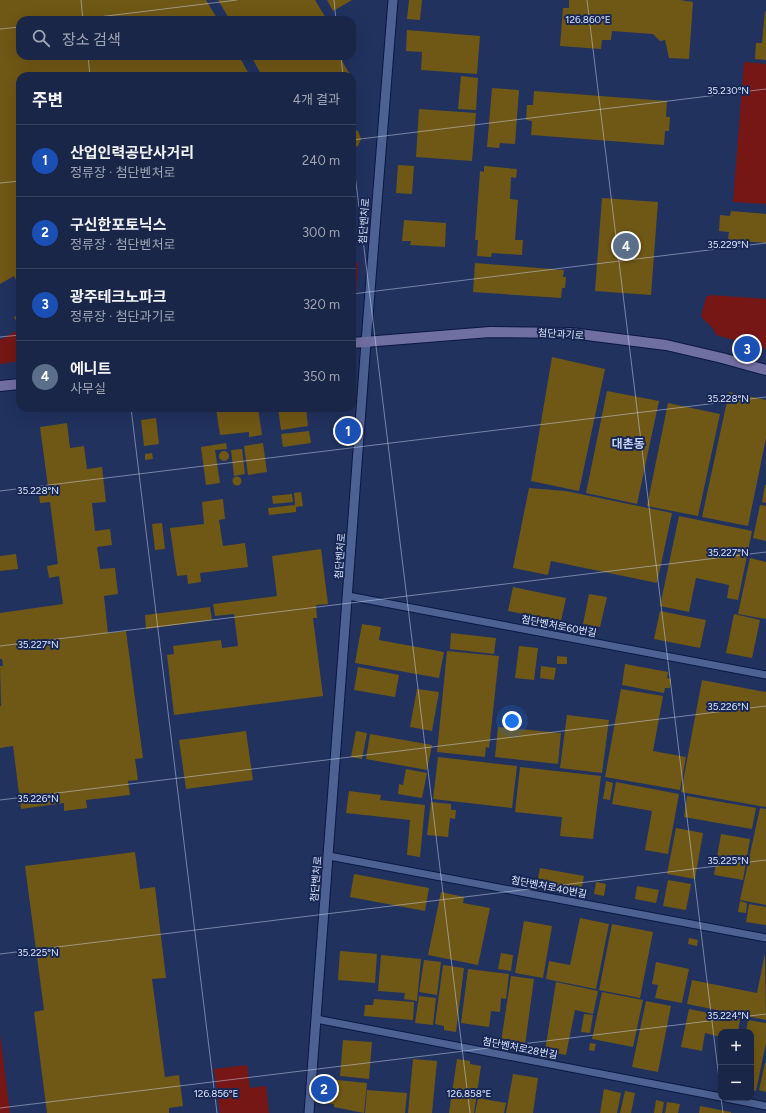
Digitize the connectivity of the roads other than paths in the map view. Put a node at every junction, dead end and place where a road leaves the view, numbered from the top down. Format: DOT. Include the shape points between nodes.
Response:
graph roads {
  1 [pos="393,0"];
  2 [pos="366,342"];
  3 [pos="356,343"];
  4 [pos="766,370"];
  5 [pos="16,384"];
  6 [pos="0,386"];
  7 [pos="348,596"];
  8 [pos="766,675"];
  9 [pos="329,856"];
  10 [pos="766,938"];
  11 [pos="316,1019"];
  12 [pos="718,1096"];
  13 [pos="741,1101"];
  14 [pos="766,1106"];
  15 [pos="309,1113"];
  1 -- 2 [label="street, 첨단벤처로"];
  2 -- 3 [label="main road, 첨단과기로"];
  2 -- 4 [label="main road, 첨단과기로" via="490,332 571,334 666,345"];
  2 -- 7 [label="street, 첨단벤처로"];
  5 -- 6 [label="main road"];
  7 -- 8 [label="street, 첨단벤처로60번길"];
  7 -- 9 [label="street, 첨단벤처로"];
  9 -- 10 [label="street, 첨단벤처로40번길"];
  9 -- 11 [label="street, 첨단벤처로"];
  11 -- 12 [label="street, 첨단벤처로28번길"];
  11 -- 15 [label="street, 첨단벤처로"];
  13 -- 14 [label="street"];
}
